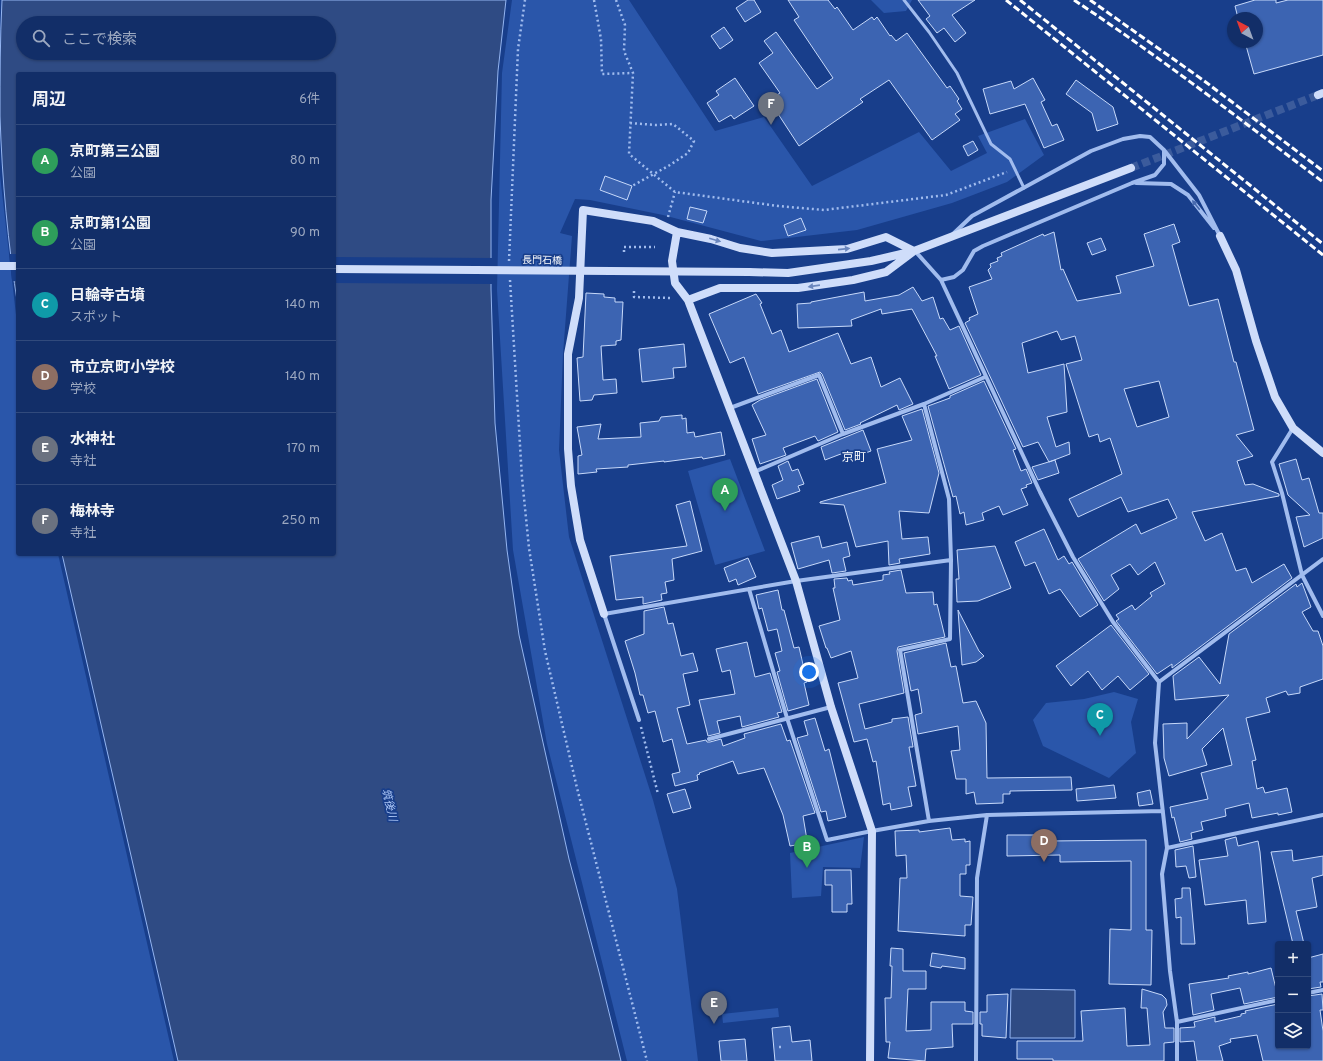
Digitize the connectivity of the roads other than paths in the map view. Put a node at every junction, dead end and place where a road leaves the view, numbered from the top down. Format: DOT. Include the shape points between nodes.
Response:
graph roads {
  1 [pos="904,0"];
  2 [pos="1164,150"];
  3 [pos="1131,168"];
  4 [pos="1132,183"];
  5 [pos="1024,188"];
  6 [pos="677,232"];
  7 [pos="1220,236"];
  8 [pos="947,239"];
  9 [pos="914,251"];
  10 [pos="0,266"];
  11 [pos="16,266"];
  12 [pos="336,269"];
  13 [pos="941,280"];
  14 [pos="688,300"];
  15 [pos="985,377"];
  16 [pos="924,404"];
  17 [pos="730,408"];
  18 [pos="1293,428"];
  19 [pos="843,434"];
  20 [pos="1323,453"];
  21 [pos="753,472"];
  22 [pos="1323,559"];
  23 [pos="951,560"];
  24 [pos="1302,575"];
  25 [pos="796,582"];
  26 [pos="749,589"];
  27 [pos="604,614"];
  28 [pos="1323,616"];
  29 [pos="1159,682"];
  30 [pos="831,706"];
  31 [pos="787,718"];
  32 [pos="639,720"];
  33 [pos="709,739"];
  34 [pos="1163,811"];
  35 [pos="987,815"];
  36 [pos="1323,815"];
  37 [pos="929,821"];
  38 [pos="872,831"];
  39 [pos="1167,848"];
  40 [pos="1323,990"];
  41 [pos="1311,992"];
  42 [pos="1275,1001"];
  43 [pos="1177,1022"];
  44 [pos="870,1061"];
  45 [pos="976,1061"];
  46 [pos="1177,1061"];
  1 -- 5 [label="lane" via="957,73 991,144 1010,159"];
  2 -- 4 [label="street" via="1164,164 1155,175"];
  2 -- 5 [label="street" via="1150,137 1123,138 1091,151"];
  2 -- 7 [label="street" via="1199,195"];
  3 -- 8 [label="street"];
  7 -- 4 [label="street, one-way" via="1188,195 1171,184"];
  4 -- 13 [label="street" via="983,246 974,251 963,270 954,277"];
  5 -- 8 [label="street" via="972,216"];
  6 -- 9 [label="street, one-way" via="740,248 772,253 847,249 886,237"];
  6 -- 14 [label="street" via="672,261 675,283"];
  6 -- 27 [label="street" via="653,221 583,210 579,298 568,354 568,449 580,540"];
  7 -- 18 [label="street" via="1236,270 1275,397"];
  8 -- 9 [label="street"];
  9 -- 12 [label="street, 長門石橋, bridge" via="871,261 788,273"];
  9 -- 13 [label="street"];
  9 -- 14 [label="street, one-way" via="886,272 853,280 798,288 720,288"];
  10 -- 11 [label="street"];
  13 -- 15 [label="street"];
  14 -- 17 [label="street"];
  15 -- 16 [label="street"];
  15 -- 29 [label="street" via="1073,557 1113,622"];
  16 -- 19 [label="street"];
  16 -- 23 [label="street" via="950,499"];
  17 -- 19 [label="street" via="819,375"];
  17 -- 21 [label="street"];
  18 -- 20 [label="street"];
  18 -- 24 [label="street" via="1272,462"];
  19 -- 21 [label="street"];
  21 -- 25 [label="street"];
  22 -- 24 [label="street"];
  23 -- 25 [label="street"];
  23 -- 37 [label="street" via="950,639 900,650"];
  24 -- 28 [label="street"];
  24 -- 29 [label="street"];
  25 -- 26 [label="street"];
  25 -- 30 [label="street"];
  26 -- 27 [label="street"];
  26 -- 31 [label="street"];
  27 -- 32 [label="street"];
  29 -- 34 [label="street" via="1155,743"];
  30 -- 31 [label="street"];
  30 -- 38 [label="street"];
  31 -- 33 [label="street"];
  31 -- 38 [label="street" via="827,840"];
  34 -- 35 [label="street"];
  34 -- 39 [label="street"];
  35 -- 37 [label="street"];
  35 -- 45 [label="street" via="976,878"];
  36 -- 39 [label="street"];
  37 -- 38 [label="street"];
  38 -- 44 [label="street"];
  39 -- 43 [label="street" via="1162,874"];
  40 -- 41 [label="street"];
  42 -- 43 [label="street"];
  43 -- 46 [label="street"];
}
